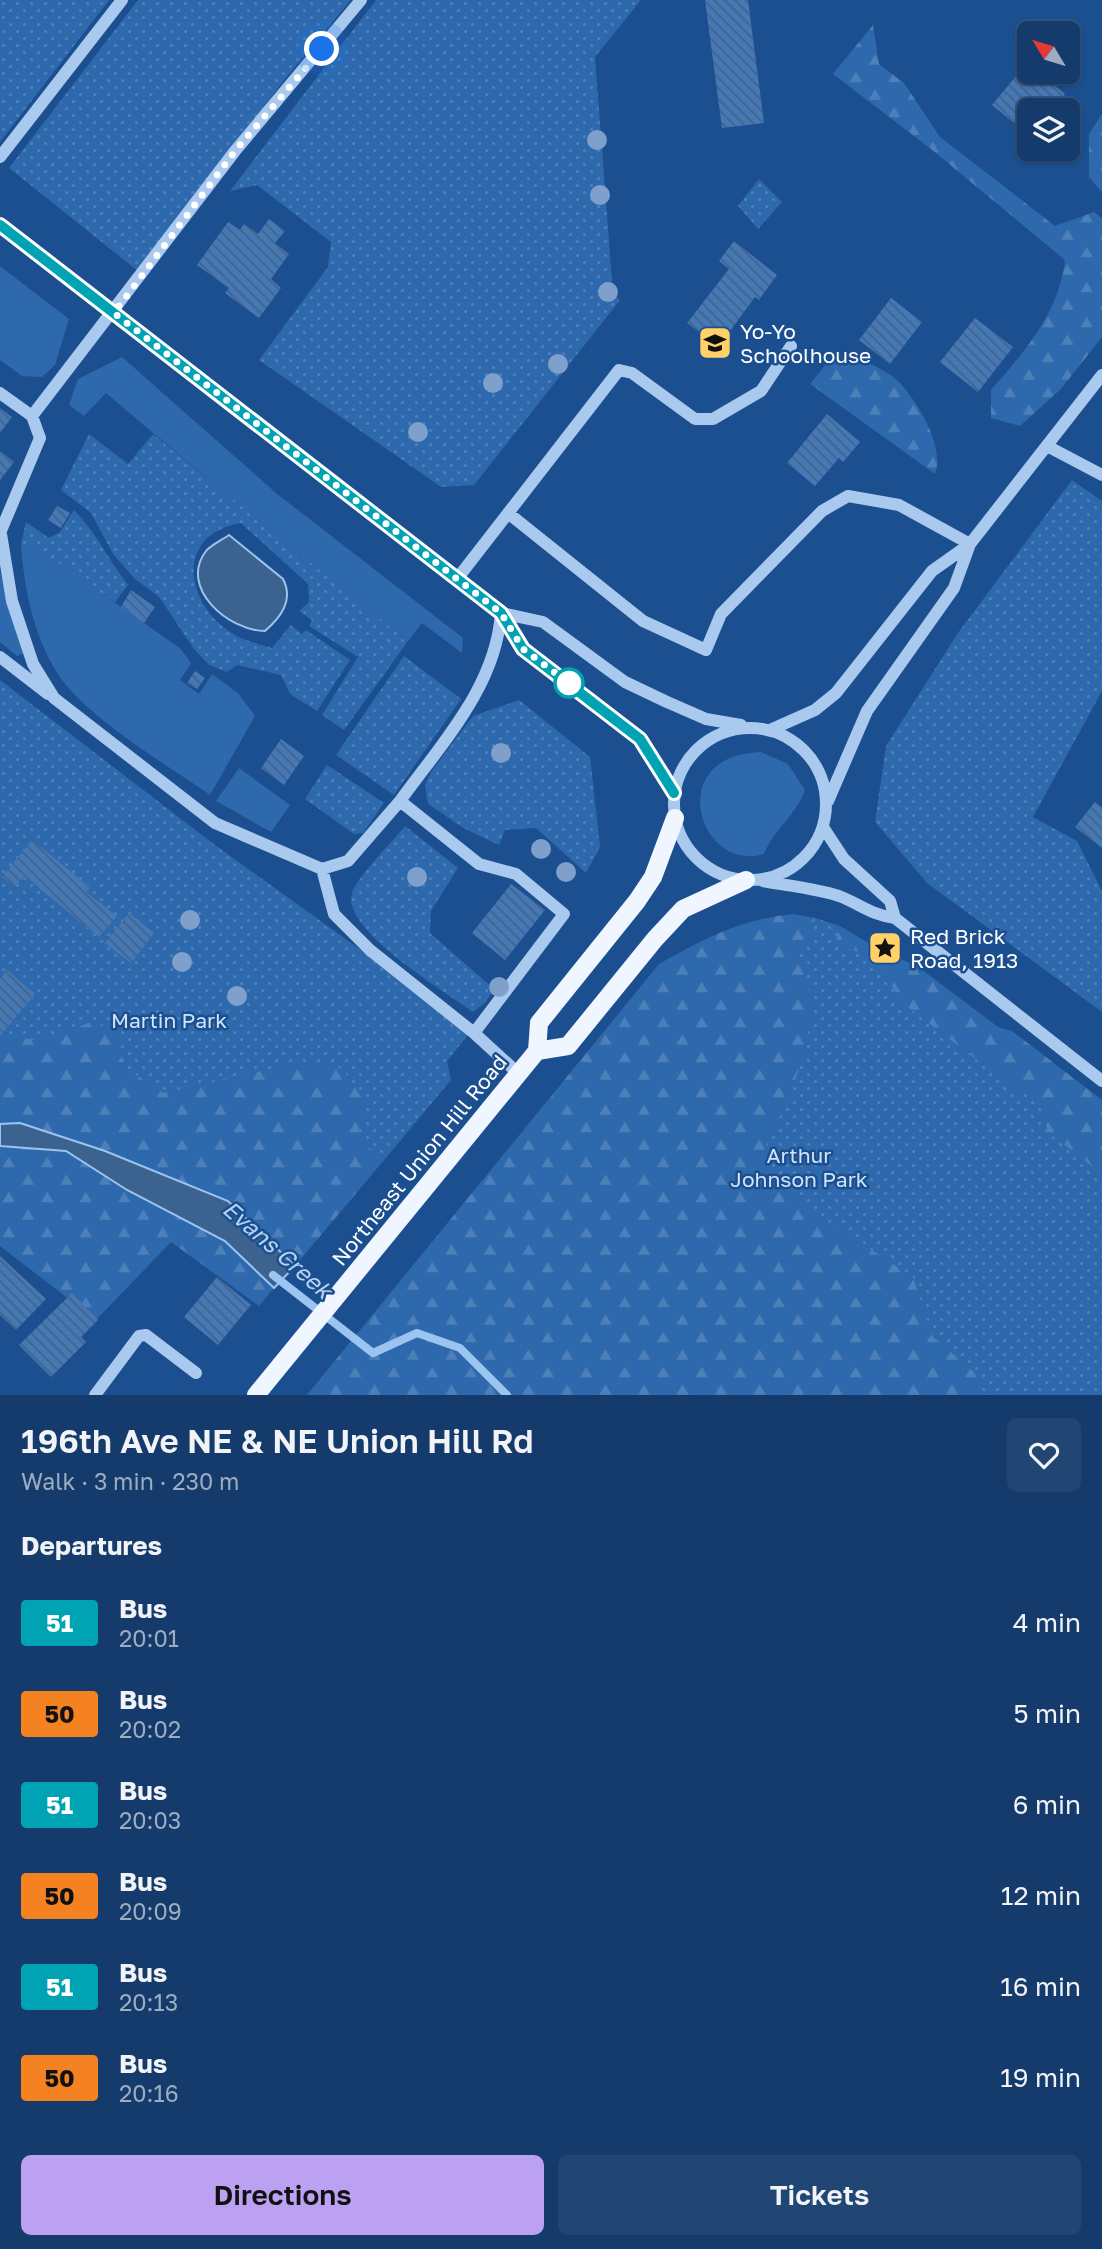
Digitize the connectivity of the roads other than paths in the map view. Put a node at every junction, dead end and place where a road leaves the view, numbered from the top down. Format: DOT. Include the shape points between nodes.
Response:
graph roads {
  1 [pos="121,0"];
  2 [pos="361,0"];
  3 [pos="0,156"];
  4 [pos="0,225"];
  5 [pos="114,313"];
  6 [pos="791,346"];
  7 [pos="1102,375"];
  8 [pos="0,393"];
  9 [pos="33,416"];
  10 [pos="1047,446"];
  11 [pos="1102,475"];
  12 [pos="508,513"];
  13 [pos="1,533"];
  14 [pos="970,544"];
  15 [pos="457,579"];
  16 [pos="501,613"];
  17 [pos="0,657"];
  18 [pos="54,698"];
  19 [pos="752,727"];
  20 [pos="770,730"];
  21 [pos="674,793"];
  22 [pos="400,801"];
  23 [pos="827,805"];
  24 [pos="675,818"];
  25 [pos="823,827"];
  26 [pos="322,869"];
  27 [pos="752,880"];
  28 [pos="895,918"];
  29 [pos="474,1033"];
  30 [pos="537,1051"];
  31 [pos="519,1074"];
  32 [pos="1102,1080"];
  33 [pos="196,1373"];
  34 [pos="95,1395"];
  35 [pos="256,1395"];
  1 -- 3 [label="street"];
  2 -- 5 [label="street" via="235,151"];
  4 -- 5 [label="street"];
  5 -- 9 [label="street"];
  5 -- 15 [label="street"];
  6 -- 12 [label="street" via="761,391 713,419 695,419 632,373 619,370"];
  7 -- 10 [label="street"];
  8 -- 9 [label="street"];
  9 -- 13 [label="street" via="40,438"];
  10 -- 11 [label="street"];
  10 -- 14 [label="street"];
  12 -- 14 [label="street" via="643,621 706,650 721,614 822,511 848,496 899,505"];
  12 -- 15 [label="street"];
  13 -- 18 [label="street" via="12,601 33,664"];
  14 -- 20 [label="street" via="932,571 836,694"];
  14 -- 23 [label="street" via="954,588 867,711"];
  15 -- 16 [label="street"];
  16 -- 19 [label="street" via="543,622 625,682 667,702 706,719"];
  16 -- 21 [label="street" via="523,649 640,739"];
  16 -- 22 [label="street" via="499,643 469,706"];
  17 -- 18 [label="street"];
  18 -- 26 [label="street" via="215,823"];
  19 -- 20 [label="street"];
  19 -- 21 [label="street" via="709,739 692,753"];
  20 -- 23 [label="street" via="793,740 811,757 823,780"];
  21 -- 24 [label="street"];
  22 -- 26 [label="street" via="348,861"];
  22 -- 29 [label="street" via="479,864 516,874 564,914"];
  23 -- 25 [label="street"];
  24 -- 27 [label="street" via="684,842 700,862 721,875"];
  24 -- 30 [label="main road, Northeast Union Hill Road" via="653,877 539,1023"];
  25 -- 27 [label="street" via="799,863 780,874"];
  25 -- 28 [label="street" via="844,859 890,901"];
  26 -- 29 [label="street" via="334,914 370,950"];
  27 -- 28 [label="street" via="817,890 875,915"];
  27 -- 30 [label="main road, Northeast Union Hill Road" via="683,909 568,1046"];
  28 -- 32 [label="street"];
  29 -- 31 [label="street"];
  30 -- 31 [label="main road, Northeast Union Hill Road"];
  31 -- 35 [label="main road, Northeast Union Hill Road"];
  33 -- 34 [label="street" via="146,1335 139,1336"];
}
